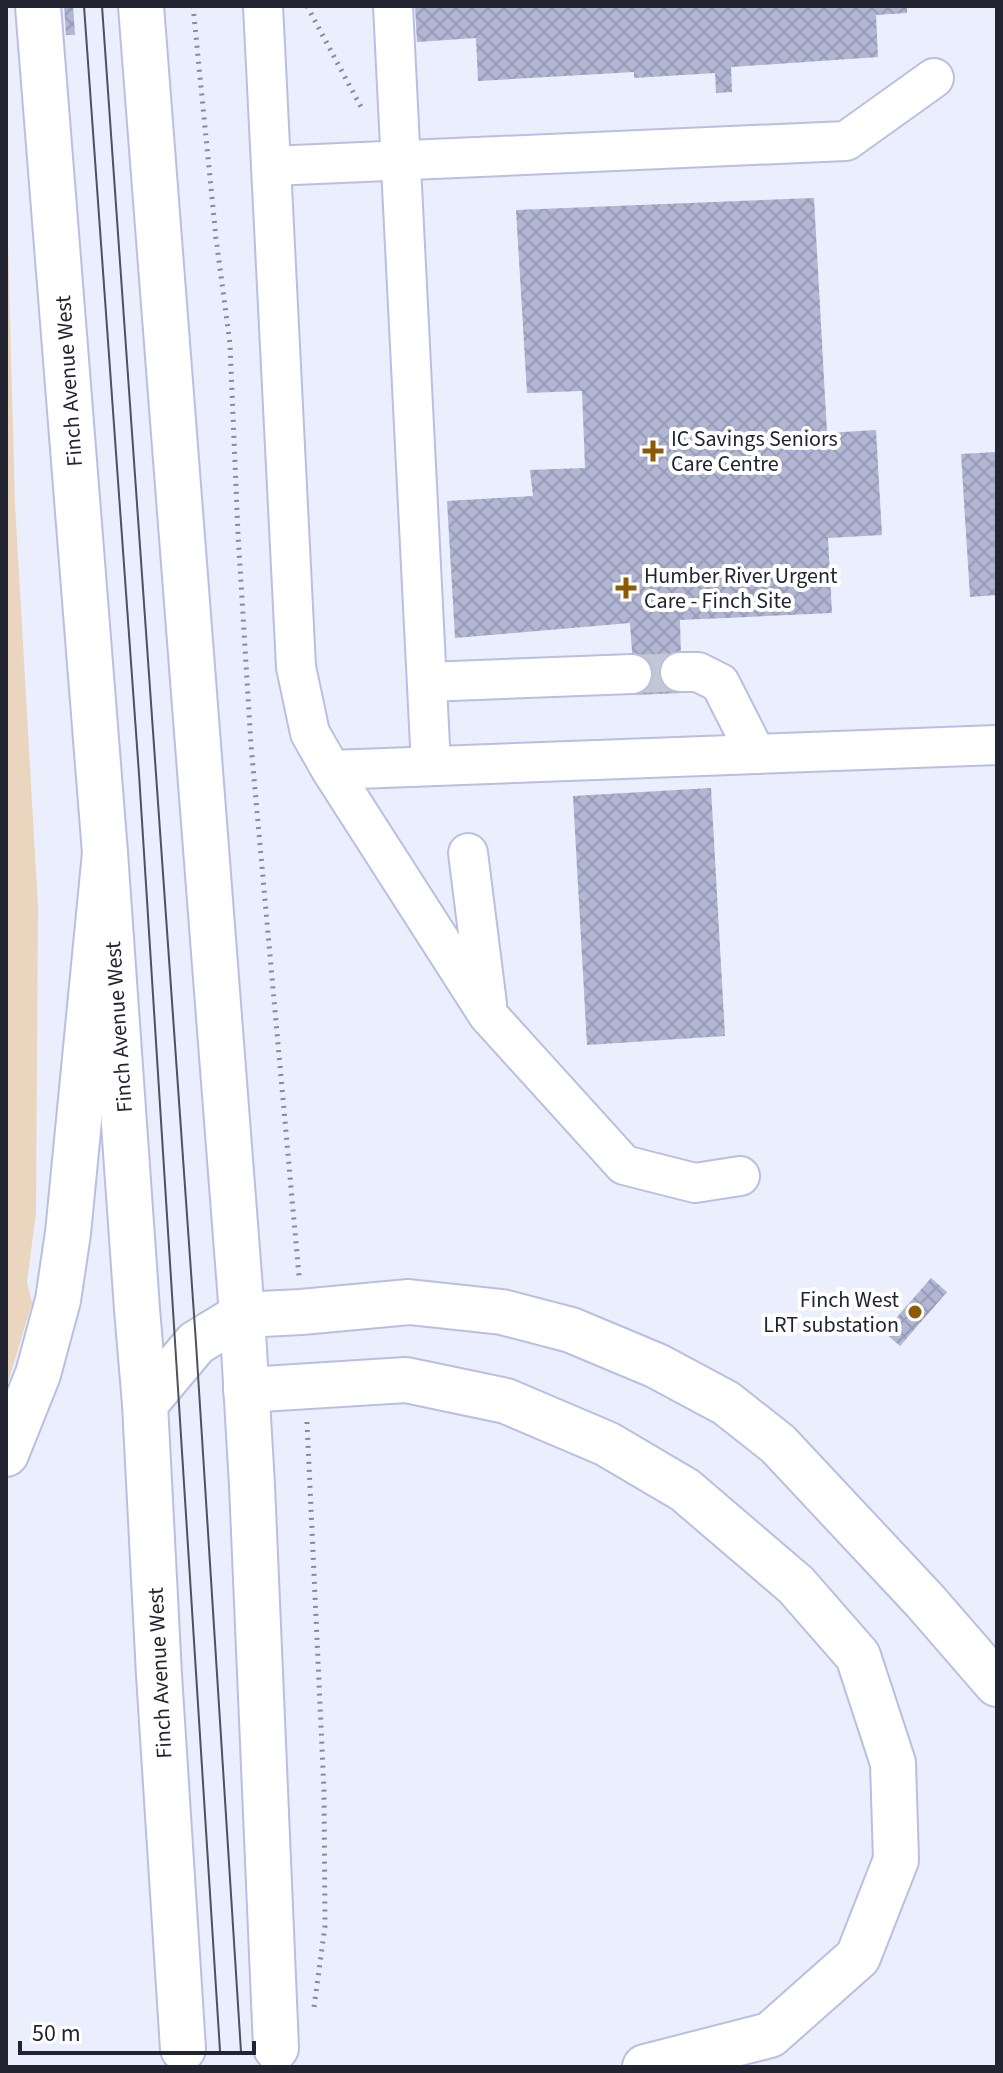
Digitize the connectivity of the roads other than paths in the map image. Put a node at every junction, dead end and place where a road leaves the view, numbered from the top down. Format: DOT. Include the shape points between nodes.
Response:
graph roads {
  1 [pos="38,6"];
  2 [pos="141,6"];
  3 [pos="263,6"];
  4 [pos="393,6"];
  5 [pos="934,78"];
  6 [pos="401,161"];
  7 [pos="271,166"];
  8 [pos="680,672"];
  9 [pos="632,674"];
  10 [pos="427,682"];
  11 [pos="997,745"];
  12 [pos="756,754"];
  13 [pos="431,766"];
  14 [pos="331,770"];
  15 [pos="105,853"];
  16 [pos="468,853"];
  17 [pos="488,1015"];
  18 [pos="740,1176"];
  19 [pos="242,1315"];
  20 [pos="246,1390"];
  21 [pos="145,1404"];
  22 [pos="6,1454"];
  23 [pos="997,1684"];
  24 [pos="276,2048"];
  25 [pos="183,2049"];
  26 [pos="645,2067"];
  1 -- 15 [label="main road, Finch Avenue West"];
  2 -- 19 [label="main road"];
  3 -- 7 [label="lane"];
  4 -- 6 [label="lane"];
  5 -- 6 [label="lane" via="846,141"];
  6 -- 7 [label="lane"];
  6 -- 10 [label="lane"];
  7 -- 14 [label="lane" via="296,667 310,733"];
  8 -- 12 [label="lane" via="698,672 720,683"];
  9 -- 10 [label="lane"];
  10 -- 13 [label="lane"];
  11 -- 12 [label="lane"];
  12 -- 13 [label="lane"];
  13 -- 14 [label="lane"];
  14 -- 17 [label="lane"];
  15 -- 21 [label="main road, Finch Avenue West"];
  15 -- 22 [label="main road" via="58,1300 38,1374"];
  16 -- 17 [label="lane"];
  17 -- 18 [label="lane" via="624,1165 695,1183"];
  19 -- 20 [label="main road"];
  19 -- 21 [label="main road" via="196,1343"];
  19 -- 23 [label="main road" via="409,1302 502,1312 571,1330 657,1366 726,1403 778,1444"];
  20 -- 24 [label="main road"];
  20 -- 26 [label="main road" via="406,1380 506,1401 607,1444 685,1490 796,1585 858,1656 893,1763 896,1860 858,1957 770,2035"];
  21 -- 25 [label="main road, Finch Avenue West"];
}
